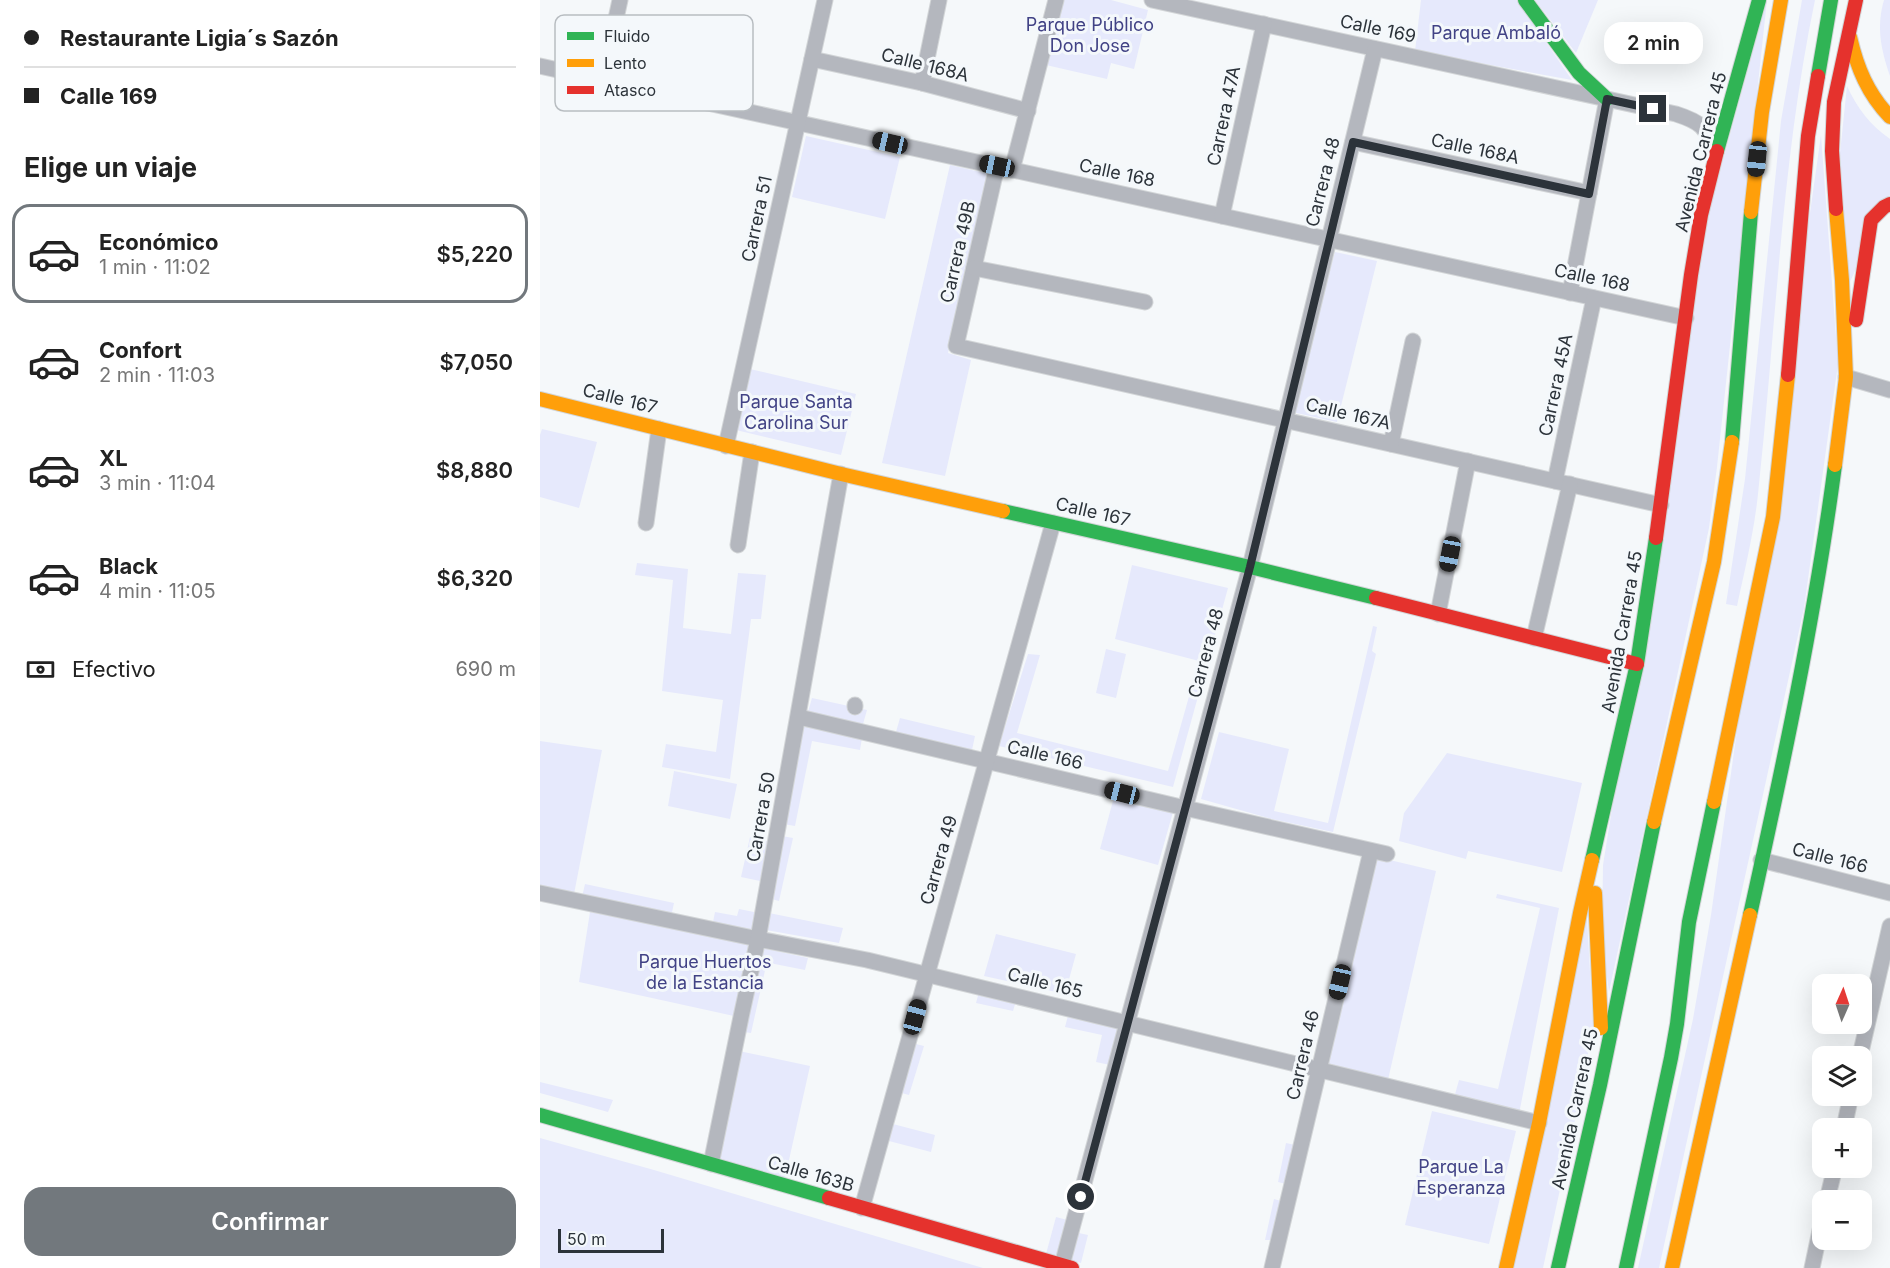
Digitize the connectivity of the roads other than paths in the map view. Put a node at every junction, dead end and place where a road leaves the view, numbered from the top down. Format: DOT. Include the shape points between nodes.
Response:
graph roads {
  1 [pos="620,0"];
  2 [pos="825,0"];
  3 [pos="939,0"];
  4 [pos="1056,0"];
  5 [pos="1152,0"];
  6 [pos="1525,0"];
  7 [pos="1759,0"];
  8 [pos="1781,0"];
  9 [pos="1831,0"];
  10 [pos="1856,0"];
  11 [pos="617,15"];
  12 [pos="1264,24"];
  13 [pos="1849,32"];
  14 [pos="1375,49"];
  15 [pos="812,59"];
  16 [pos="540,66"];
  17 [pos="555,69"];
  18 [pos="922,83"];
  19 [pos="1607,99"];
  20 [pos="748,111"];
  21 [pos="1028,111"];
  22 [pos="1890,117"];
  23 [pos="798,122"];
  24 [pos="1353,142"];
  25 [pos="1716,155"];
  26 [pos="1005,168"];
  27 [pos="1589,194"];
  28 [pos="1890,204"];
  29 [pos="1222,216"];
  30 [pos="1329,240"];
  31 [pos="974,268"];
  32 [pos="1570,293"];
  33 [pos="1594,298"];
  34 [pos="1145,302"];
  35 [pos="1686,318"];
  36 [pos="1413,341"];
  37 [pos="956,346"];
  38 [pos="1846,377"];
  39 [pos="1890,390"];
  40 [pos="540,399"];
  41 [pos="1285,420"];
  42 [pos="659,429"];
  43 [pos="1392,444"];
  44 [pos="726,446"];
  45 [pos="752,452"];
  46 [pos="1468,461"];
  47 [pos="841,474"];
  48 [pos="1563,482"];
  49 [pos="1661,505"];
  50 [pos="646,523"];
  51 [pos="1053,523"];
  52 [pos="738,545"];
  53 [pos="1250,567"];
  54 [pos="1438,614"];
  55 [pos="1534,638"];
  56 [pos="1636,664"];
  57 [pos="799,717"];
  58 [pos="987,761"];
  59 [pos="1185,808"];
  60 [pos="1595,850"];
  61 [pos="1371,851"];
  62 [pos="1388,854"];
  63 [pos="1761,860"];
  64 [pos="540,893"];
  65 [pos="1890,893"];
  66 [pos="1890,927"];
  67 [pos="758,939"];
  68 [pos="927,974"];
  69 [pos="1127,1023"];
  70 [pos="1862,1046"];
  71 [pos="1319,1070"];
  72 [pos="1600,1085"];
  73 [pos="540,1115"];
  74 [pos="1539,1123"];
  75 [pos="711,1164"];
  76 [pos="862,1208"];
  77 [pos="1816,1250"];
  78 [pos="1067,1267"];
  79 [pos="1272,1268"];
  80 [pos="1506,1268"];
  81 [pos="1558,1268"];
  82 [pos="1626,1268"];
  83 [pos="1672,1268"];
  84 [pos="1812,1268"];
  1 -- 11 [label="street"];
  2 -- 15 [label="street, Carrera 51"];
  3 -- 18 [label="street"];
  4 -- 21 [label="street, Carrera 49B"];
  5 -- 12 [label="street, Calle 169"];
  6 -- 19 [label="main road" via="1579,73"];
  7 -- 25 [label="main road, Avenida Carrera 45"];
  8 -- 72 [label="main road, Avenida Carrera 45" via="1761,116 1737,389 1718,536"];
  9 -- 82 [label="main road" via="1809,135 1785,412 1769,542 1689,922 1671,1058"];
  10 -- 13 [label="main road"];
  12 -- 14 [label="street, Calle 169"];
  12 -- 29 [label="street, Carrera 47A"];
  13 -- 22 [label="main road" via="1863,81 1877,105"];
  13 -- 38 [label="main road" via="1834,102 1832,151"];
  14 -- 19 [label="street, Calle 169"];
  14 -- 24 [label="street, Carrera 48"];
  15 -- 18 [label="street, Calle 168A"];
  15 -- 23 [label="street, Carrera 51"];
  16 -- 17 [label="street, Calle 168"];
  18 -- 21 [label="street, Calle 168A"];
  19 -- 25 [label="street, Calle 169" via="1699,123"];
  19 -- 27 [label="street"];
  20 -- 23 [label="street, Calle 168"];
  21 -- 26 [label="street, Carrera 49B"];
  23 -- 26 [label="street, Calle 168"];
  23 -- 44 [label="street, Carrera 51"];
  24 -- 27 [label="street, Calle 168A"];
  24 -- 30 [label="street, Carrera 48"];
  25 -- 35 [label="main road, Avenida Carrera 45" via="1701,215"];
  26 -- 29 [label="street, Calle 168"];
  26 -- 31 [label="street, Carrera 49B"];
  27 -- 32 [label="street"];
  28 -- 38 [label="main road" via="1871,220"];
  29 -- 30 [label="street, Calle 168"];
  30 -- 32 [label="street, Calle 168"];
  30 -- 41 [label="street, Carrera 48"];
  31 -- 34 [label="street"];
  31 -- 37 [label="street, Carrera 49B"];
  32 -- 33 [label="street, Calle 168"];
  33 -- 35 [label="street, Calle 168"];
  33 -- 48 [label="street, Carrera 45A"];
  35 -- 49 [label="main road, Avenida Carrera 45"];
  36 -- 43 [label="street"];
  37 -- 41 [label="street, Calle 167A"];
  38 -- 39 [label="street"];
  38 -- 63 [label="main road" via="1809,632"];
  40 -- 42 [label="main road, Calle 167"];
  41 -- 43 [label="street, Calle 167A"];
  41 -- 53 [label="street, Carrera 48"];
  42 -- 44 [label="main road, Calle 167"];
  42 -- 50 [label="street"];
  43 -- 46 [label="street, Calle 167A"];
  44 -- 45 [label="main road, Calle 167"];
  45 -- 47 [label="main road, Calle 167"];
  45 -- 52 [label="street"];
  46 -- 48 [label="street, Calle 167A"];
  46 -- 54 [label="street"];
  47 -- 51 [label="main road, Calle 167"];
  47 -- 57 [label="street, Carrera 50"];
  48 -- 49 [label="street, Calle 167A"];
  48 -- 55 [label="street, Carrera 45A"];
  49 -- 56 [label="main road, Avenida Carrera 45"];
  51 -- 53 [label="main road, Calle 167"];
  51 -- 58 [label="street, Carrera 49"];
  53 -- 54 [label="main road, Calle 167"];
  53 -- 59 [label="street, Carrera 48"];
  54 -- 55 [label="main road, Calle 167"];
  55 -- 56 [label="main road, Calle 167"];
  56 -- 60 [label="main road, Avenida Carrera 45"];
  57 -- 58 [label="street, Calle 166" via="852,716"];
  57 -- 67 [label="street, Carrera 50"];
  58 -- 59 [label="street, Calle 166"];
  58 -- 68 [label="street, Carrera 49"];
  59 -- 61 [label="street, Calle 166"];
  59 -- 69 [label="street, Carrera 48"];
  60 -- 72 [label="main road"];
  60 -- 74 [label="main road, Avenida Carrera 45"];
  61 -- 62 [label="street, Calle 166"];
  61 -- 71 [label="street, Carrera 46"];
  63 -- 65 [label="street, Calle 166"];
  63 -- 83 [label="main road"];
  64 -- 67 [label="street, Calle 165"];
  66 -- 70 [label="street"];
  67 -- 68 [label="street, Calle 165"];
  67 -- 75 [label="street, Carrera 50"];
  68 -- 69 [label="street, Calle 165"];
  68 -- 76 [label="street, Carrera 49"];
  69 -- 71 [label="street, Calle 165"];
  69 -- 78 [label="street, Carrera 48"];
  71 -- 74 [label="street, Calle 165"];
  71 -- 79 [label="street, Carrera 46"];
  72 -- 81 [label="main road, Avenida Carrera 45"];
  73 -- 75 [label="main road, Calle 163B"];
  74 -- 80 [label="main road, Avenida Carrera 45"];
  75 -- 76 [label="main road, Calle 163B"];
  76 -- 78 [label="main road, Calle 163B"];
  77 -- 84 [label="street"];
}
